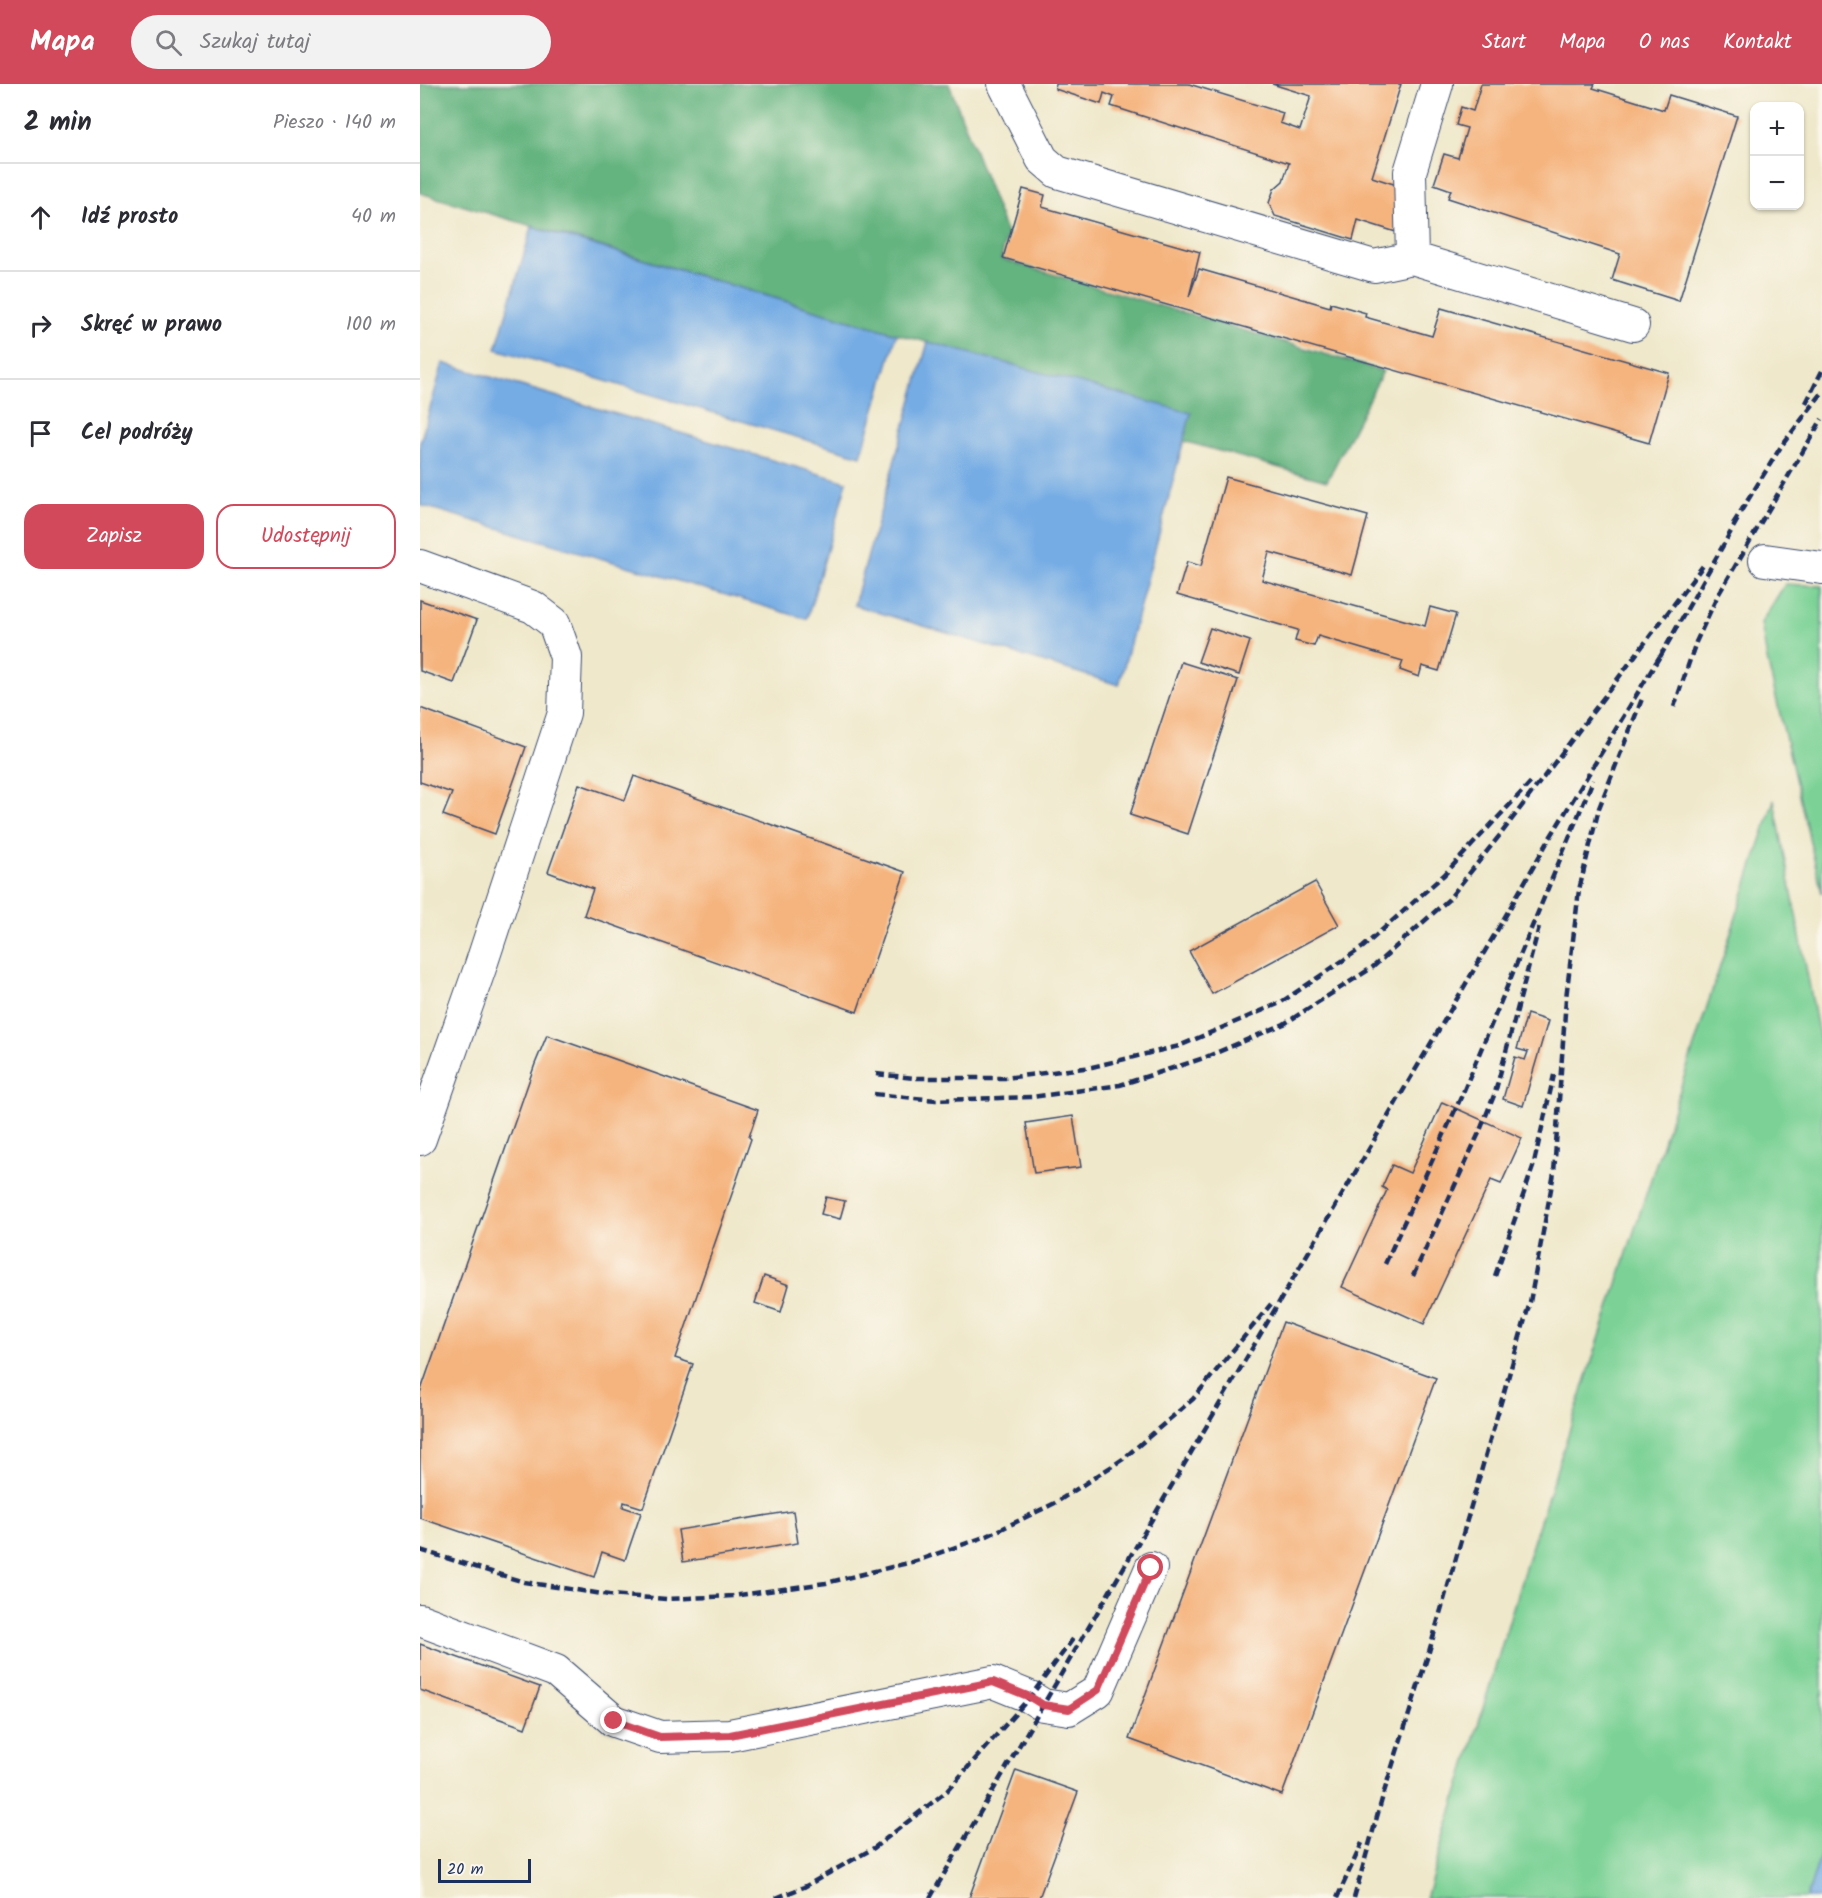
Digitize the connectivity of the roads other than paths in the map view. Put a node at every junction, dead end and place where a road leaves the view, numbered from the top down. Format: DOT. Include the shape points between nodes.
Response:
graph roads {
  1 [pos="1004,84"];
  2 [pos="1437,84"];
  3 [pos="1412,258"];
  4 [pos="1633,325"];
  5 [pos="1765,560"];
  6 [pos="420,566"];
  7 [pos="1822,568"];
  8 [pos="420,1139"];
  9 [pos="1151,1568"];
  10 [pos="420,1620"];
  1 -- 3 [label="lane" via="1042,159 1057,172 1374,266"];
  2 -- 3 [label="lane" via="1410,172"];
  3 -- 4 [label="lane"];
  5 -- 7 [label="lane"];
  6 -- 8 [label="lane" via="533,607 554,623 566,657 564,713"];
  9 -- 10 [label="lane" via="1098,1690 1069,1709 1043,1705 993,1682 730,1735 660,1737 614,1721 556,1671"];
}
